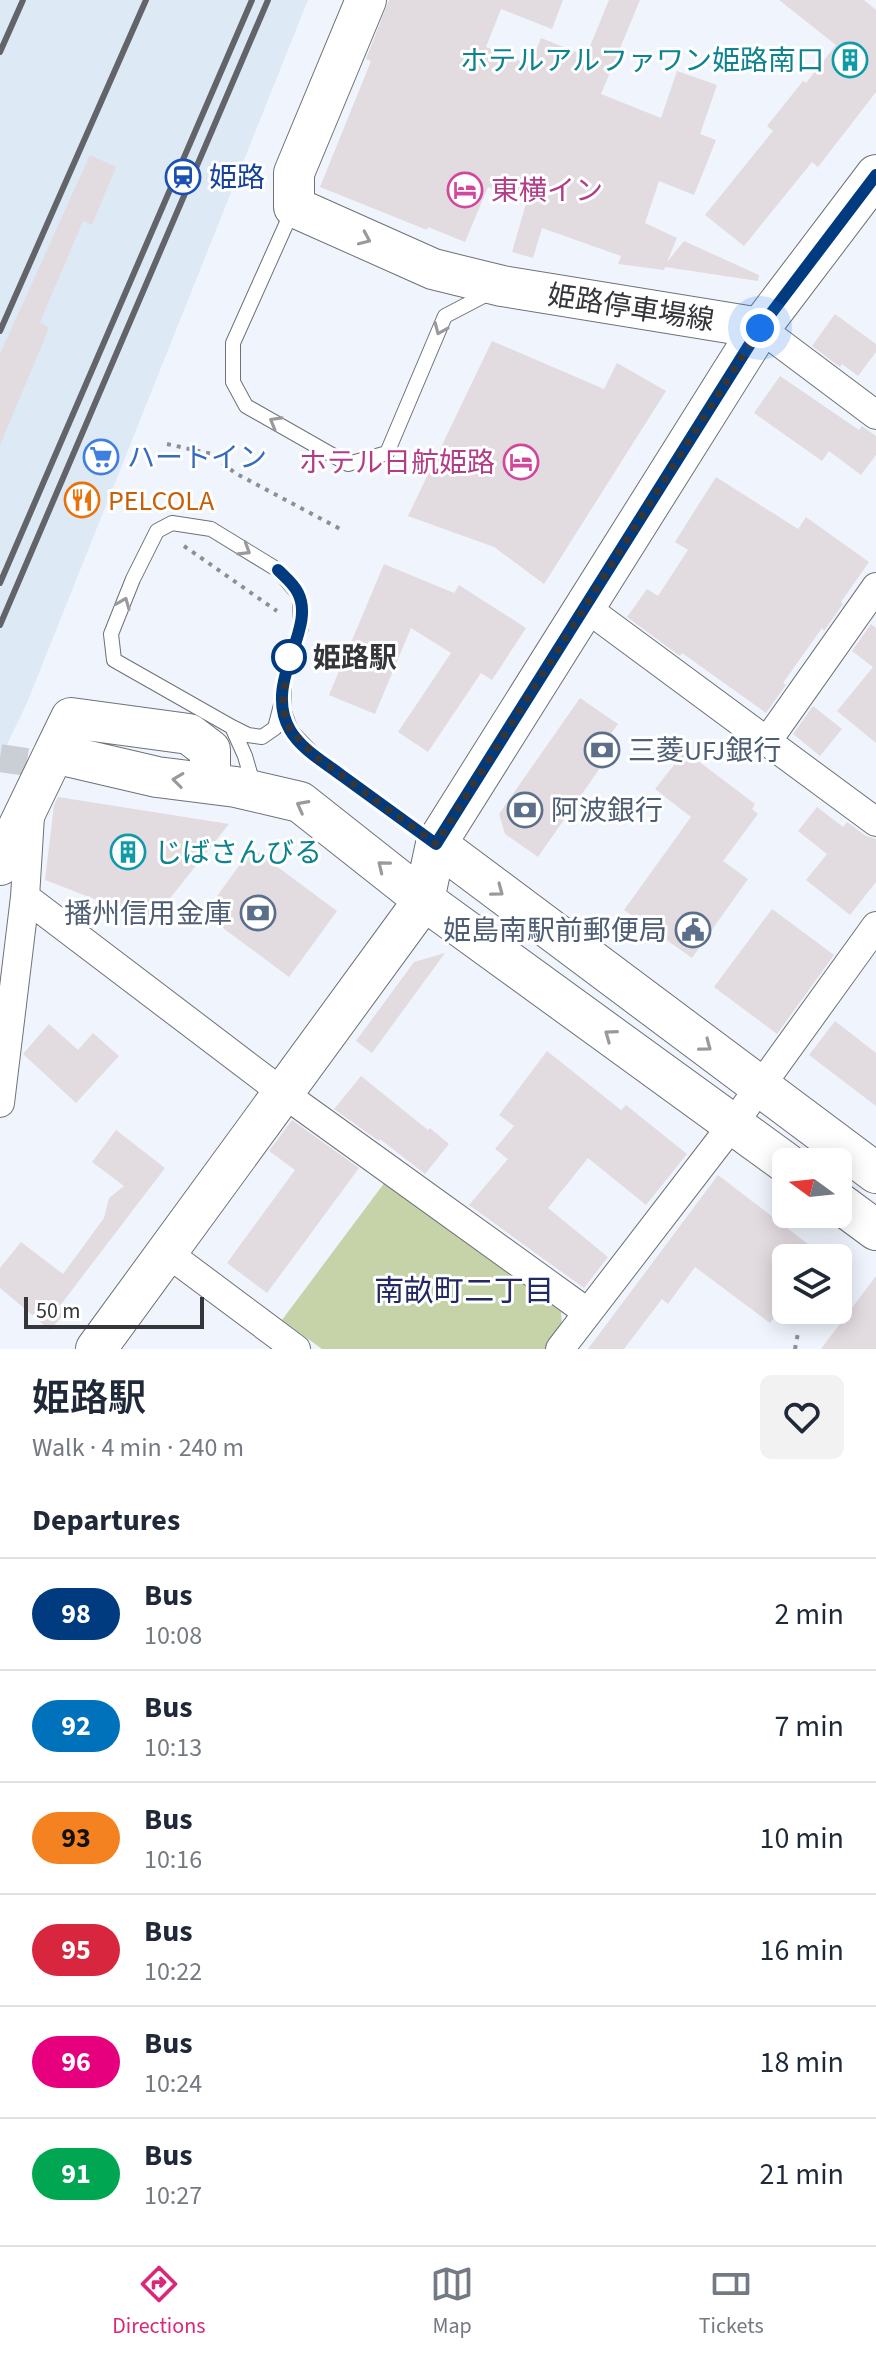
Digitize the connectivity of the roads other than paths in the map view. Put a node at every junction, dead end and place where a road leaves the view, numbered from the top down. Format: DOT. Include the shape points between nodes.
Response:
graph roads {
  1 [pos="366,0"];
  2 [pos="876,175"];
  3 [pos="294,207"];
  4 [pos="502,286"];
  5 [pos="760,328"];
  6 [pos="876,415"];
  7 [pos="876,587"];
  8 [pos="585,607"];
  9 [pos="283,697"];
  10 [pos="232,727"];
  11 [pos="768,740"];
  12 [pos="255,792"];
  13 [pos="31,804"];
  14 [pos="876,822"];
  15 [pos="436,844"];
  16 [pos="0,865"];
  17 [pos="25,897"];
  18 [pos="424,900"];
  19 [pos="874,933"];
  20 [pos="760,1087"];
  21 [pos="283,1093"];
  22 [pos="0,1103"];
  23 [pos="733,1124"];
  24 [pos="772,1153"];
  25 [pos="876,1173"];
  26 [pos="852,1212"];
  27 [pos="876,1230"];
  28 [pos="166,1252"];
  29 [pos="587,1312"];
  30 [pos="96,1349"];
  31 [pos="296,1349"];
  32 [pos="560,1349"];
  1 -- 3 [label="street" via="294,173"];
  2 -- 5 [label="street"];
  3 -- 4 [label="street, 姫路停車場線, one-way" via="433,269"];
  4 -- 3 [label="lane, one-way" via="445,316 387,453 348,464 246,406 233,382 233,343"];
  4 -- 5 [label="street, 姫路停車場線"];
  5 -- 6 [label="street"];
  5 -- 8 [label="street"];
  7 -- 11 [label="street"];
  8 -- 11 [label="street"];
  8 -- 15 [label="street"];
  9 -- 10 [label="lane" via="275,728 262,737"];
  10 -- 9 [label="lane, one-way" via="114,660 111,634 157,531 172,523 211,529 278,570 295,587 301,628 287,663"];
  9 -- 15 [label="lane" via="285,718 298,741"];
  10 -- 12 [label="lane"];
  11 -- 14 [label="street"];
  12 -- 13 [label="street" via="54,753"];
  18 -- 12 [label="street, one-way" via="300,802"];
  13 -- 16 [label="street"];
  13 -- 17 [label="street"];
  15 -- 18 [label="street"];
  15 -- 20 [label="street, one-way"];
  17 -- 21 [label="street"];
  17 -- 22 [label="street"];
  18 -- 21 [label="street"];
  23 -- 18 [label="street, one-way"];
  19 -- 20 [label="street"];
  20 -- 23 [label="street"];
  20 -- 25 [label="street"];
  21 -- 28 [label="street"];
  21 -- 29 [label="street"];
  23 -- 24 [label="street"];
  23 -- 29 [label="street"];
  26 -- 27 [label="street"];
  28 -- 30 [label="street"];
  28 -- 31 [label="street"];
  29 -- 32 [label="street"];
}
